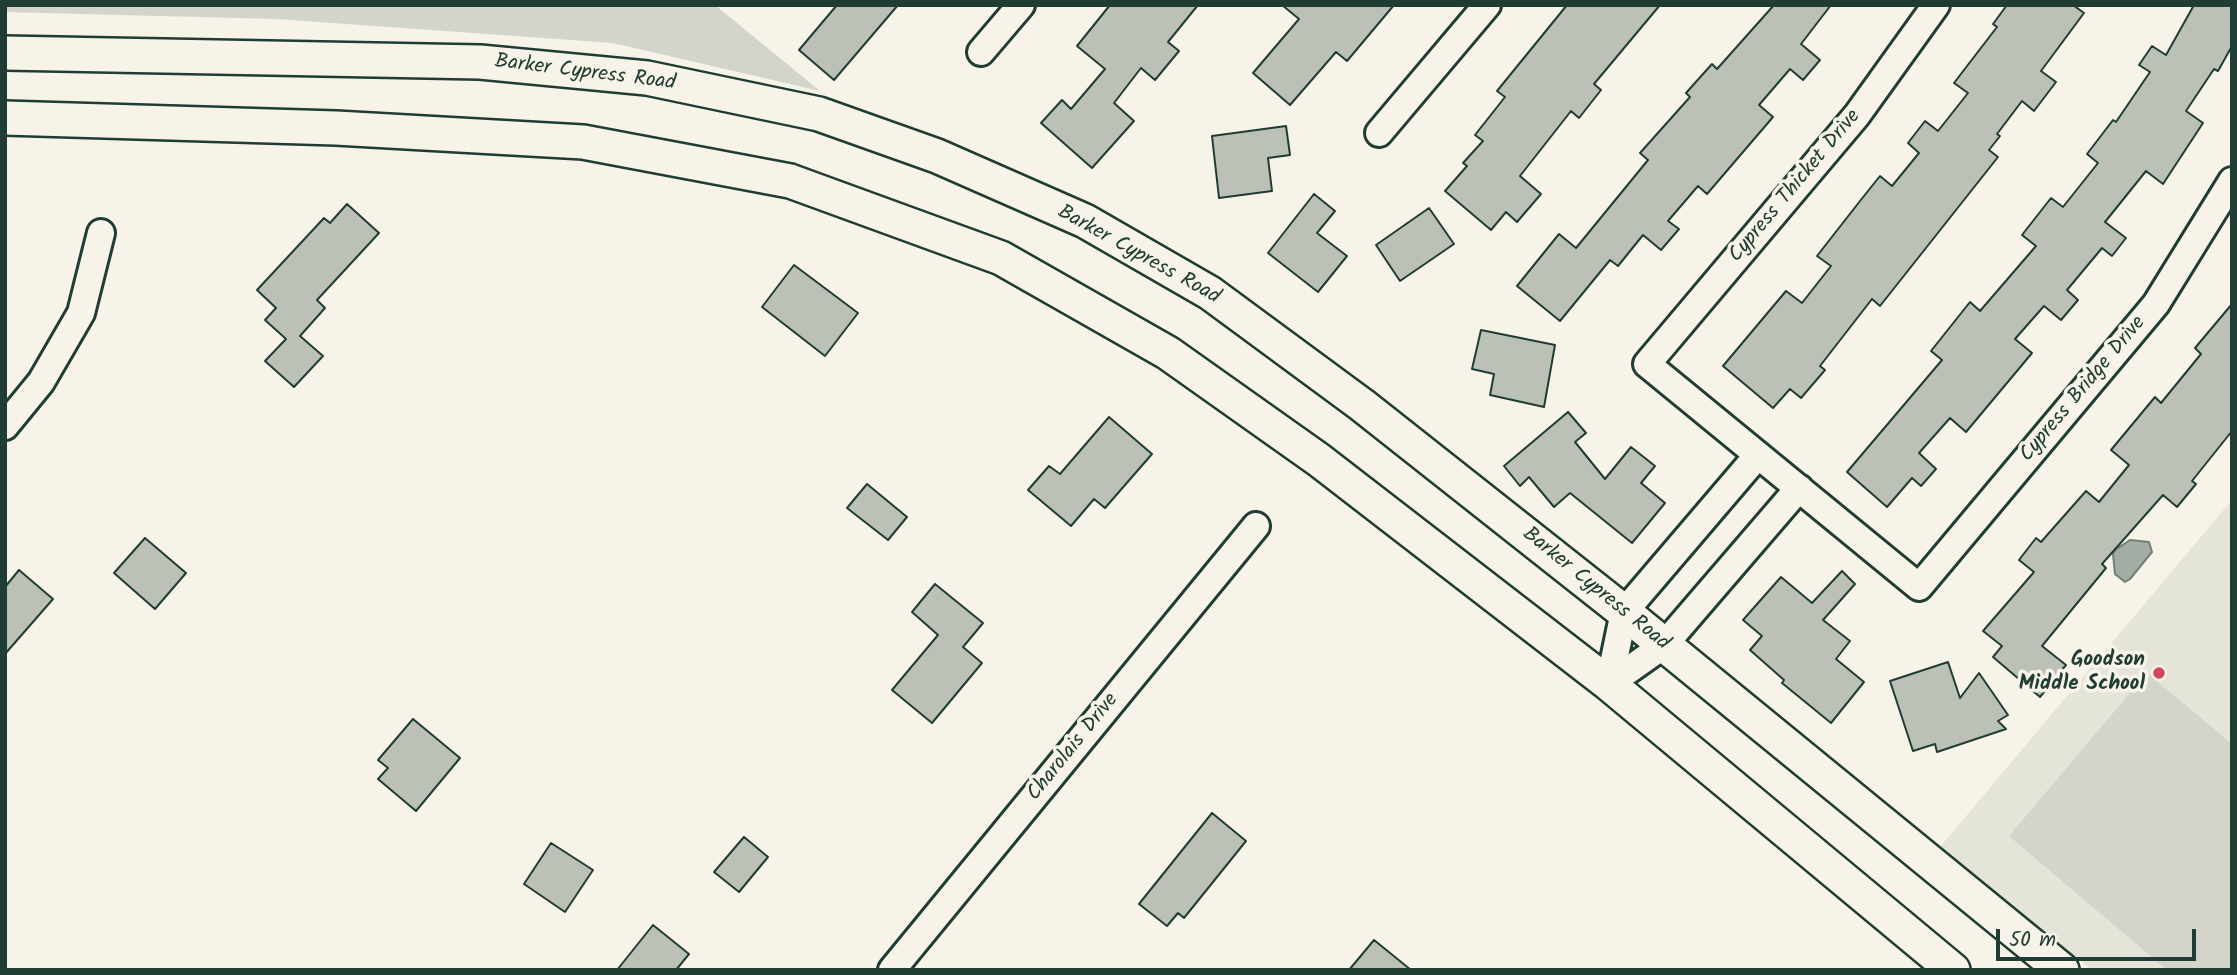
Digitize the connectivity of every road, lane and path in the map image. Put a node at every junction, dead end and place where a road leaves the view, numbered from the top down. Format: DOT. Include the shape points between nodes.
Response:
graph roads {
  1 [pos="1021,5"];
  2 [pos="1487,5"];
  3 [pos="1936,5"];
  4 [pos="981,52"];
  5 [pos="5,53"];
  6 [pos="5,118"];
  7 [pos="1379,133"];
  8 [pos="2232,181"];
  9 [pos="101,233"];
  10 [pos="5,426"];
  11 [pos="1758,455"];
  12 [pos="1799,488"];
  13 [pos="1256,526"];
  14 [pos="1624,612"];
  15 [pos="1664,646"];
  16 [pos="1609,684"];
  17 [pos="892,970"];
  18 [pos="1953,970"];
  19 [pos="2062,970"];
  1 -- 4 [label="street"];
  2 -- 7 [label="street"];
  3 -- 11 [label="street, Cypress Thicket Drive" via="1857,115 1647,363"];
  5 -- 14 [label="main road, Barker Cypress Road" via="480,62 647,78 819,114 937,156 1085,221 1210,293 1362,405"];
  6 -- 16 [label="main road" via="336,128 583,142 790,181 1001,258 1168,353 1319,460"];
  8 -- 12 [label="street, Cypress Bridge Drive" via="2156,304 1919,587"];
  9 -- 10 [label="street" via="82,313 41,382"];
  11 -- 12 [label="street"];
  11 -- 14 [label="street"];
  12 -- 15 [label="street"];
  13 -- 17 [label="street, Charolais Drive"];
  14 -- 15 [label="main road, Barker Cypress Road"];
  14 -- 16 [label="street"];
  15 -- 16 [label="street"];
  15 -- 19 [label="main road, Barker Cypress Road"];
  16 -- 18 [label="main road"];
}
